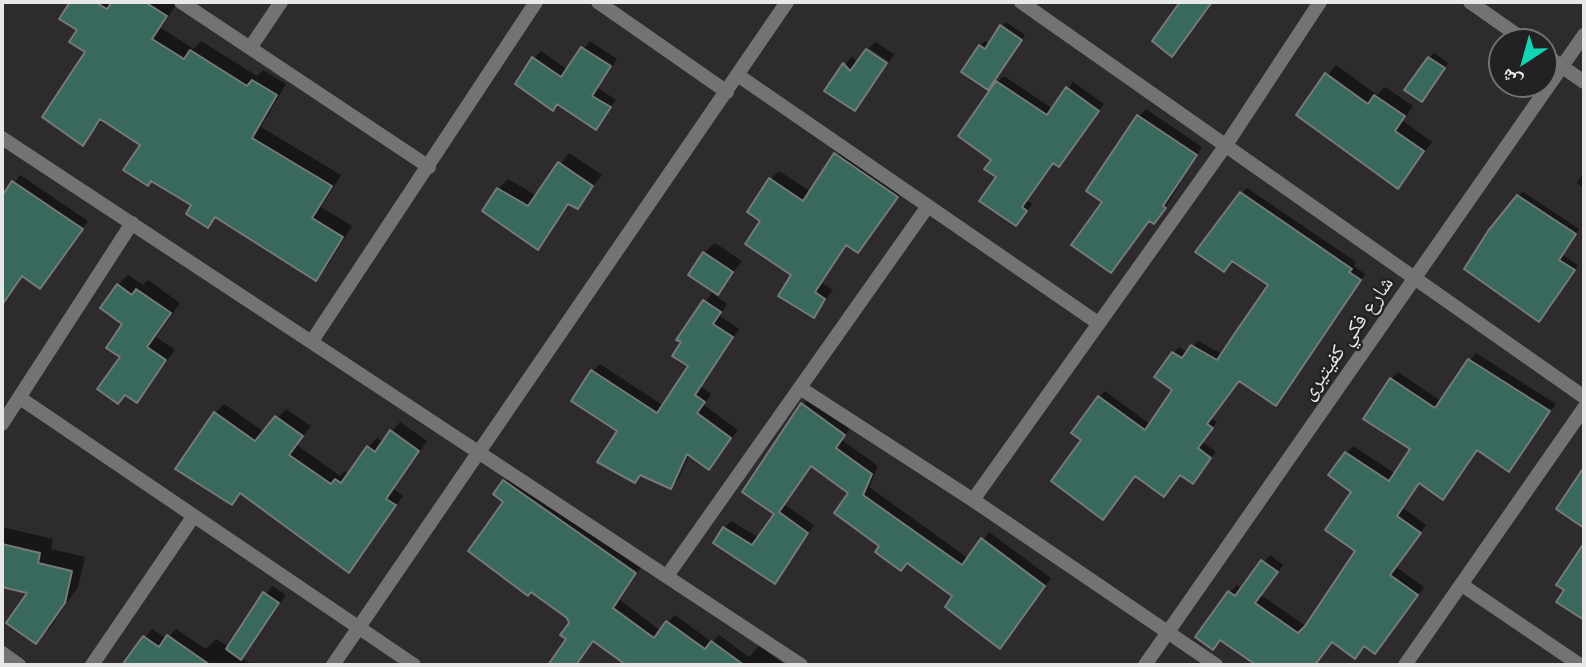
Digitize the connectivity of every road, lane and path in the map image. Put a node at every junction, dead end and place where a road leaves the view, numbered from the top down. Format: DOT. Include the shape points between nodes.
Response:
graph roads {
  1 [pos="181,2"];
  2 [pos="281,2"];
  3 [pos="536,2"];
  4 [pos="598,2"];
  5 [pos="787,2"];
  6 [pos="1021,2"];
  7 [pos="1320,2"];
  8 [pos="1470,2"];
  9 [pos="1507,28"];
  10 [pos="1584,35"];
  11 [pos="250,48"];
  12 [pos="1558,64"];
  13 [pos="1563,67"];
  14 [pos="738,76"];
  15 [pos="1584,82"];
  16 [pos="727,92"];
  17 [pos="2,138"];
  18 [pos="1226,145"];
  19 [pos="429,167"];
  20 [pos="928,206"];
  21 [pos="132,223"];
  22 [pos="1414,281"];
  23 [pos="1098,323"];
  24 [pos="312,341"];
  25 [pos="800,388"];
  26 [pos="1584,397"];
  27 [pos="20,398"];
  28 [pos="1584,408"];
  29 [pos="2,424"];
  30 [pos="481,452"];
  31 [pos="973,500"];
  32 [pos="193,517"];
  33 [pos="667,576"];
  34 [pos="1462,585"];
  35 [pos="359,628"];
  36 [pos="1168,633"];
  37 [pos="2,653"];
  38 [pos="19,665"];
  39 [pos="92,665"];
  40 [pos="333,665"];
  41 [pos="414,665"];
  42 [pos="801,665"];
  43 [pos="1146,665"];
  44 [pos="1216,665"];
  45 [pos="1405,665"];
  46 [pos="1580,665"];
  1 -- 11 [label="street"];
  2 -- 11 [label="street"];
  3 -- 19 [label="street"];
  4 -- 16 [label="street"];
  5 -- 14 [label="street"];
  6 -- 18 [label="street"];
  7 -- 18 [label="street"];
  8 -- 9 [label="street"];
  10 -- 13 [label="street, شارع فكي كفيتيرى"];
  11 -- 19 [label="street"];
  12 -- 13 [label="street"];
  13 -- 15 [label="street"];
  13 -- 22 [label="street, شارع فكي كفيتيرى"];
  14 -- 16 [label="street"];
  14 -- 20 [label="street"];
  16 -- 30 [label="street"];
  17 -- 21 [label="street"];
  18 -- 22 [label="street"];
  18 -- 23 [label="street"];
  19 -- 24 [label="street"];
  20 -- 23 [label="street"];
  20 -- 25 [label="street"];
  21 -- 24 [label="street"];
  21 -- 27 [label="street"];
  22 -- 26 [label="street"];
  22 -- 36 [label="street, شارع فكي كفيتيرى"];
  23 -- 31 [label="street"];
  24 -- 30 [label="street"];
  25 -- 31 [label="street"];
  25 -- 33 [label="street"];
  27 -- 29 [label="street"];
  27 -- 32 [label="street"];
  28 -- 34 [label="street"];
  30 -- 33 [label="street"];
  30 -- 35 [label="street"];
  31 -- 36 [label="street"];
  32 -- 35 [label="street"];
  32 -- 39 [label="street"];
  33 -- 42 [label="street"];
  34 -- 45 [label="street"];
  34 -- 46 [label="street"];
  35 -- 40 [label="street"];
  35 -- 41 [label="street"];
  36 -- 43 [label="street, شارع فكي كفيتيرى"];
  36 -- 44 [label="street"];
  37 -- 38 [label="street"];
}
